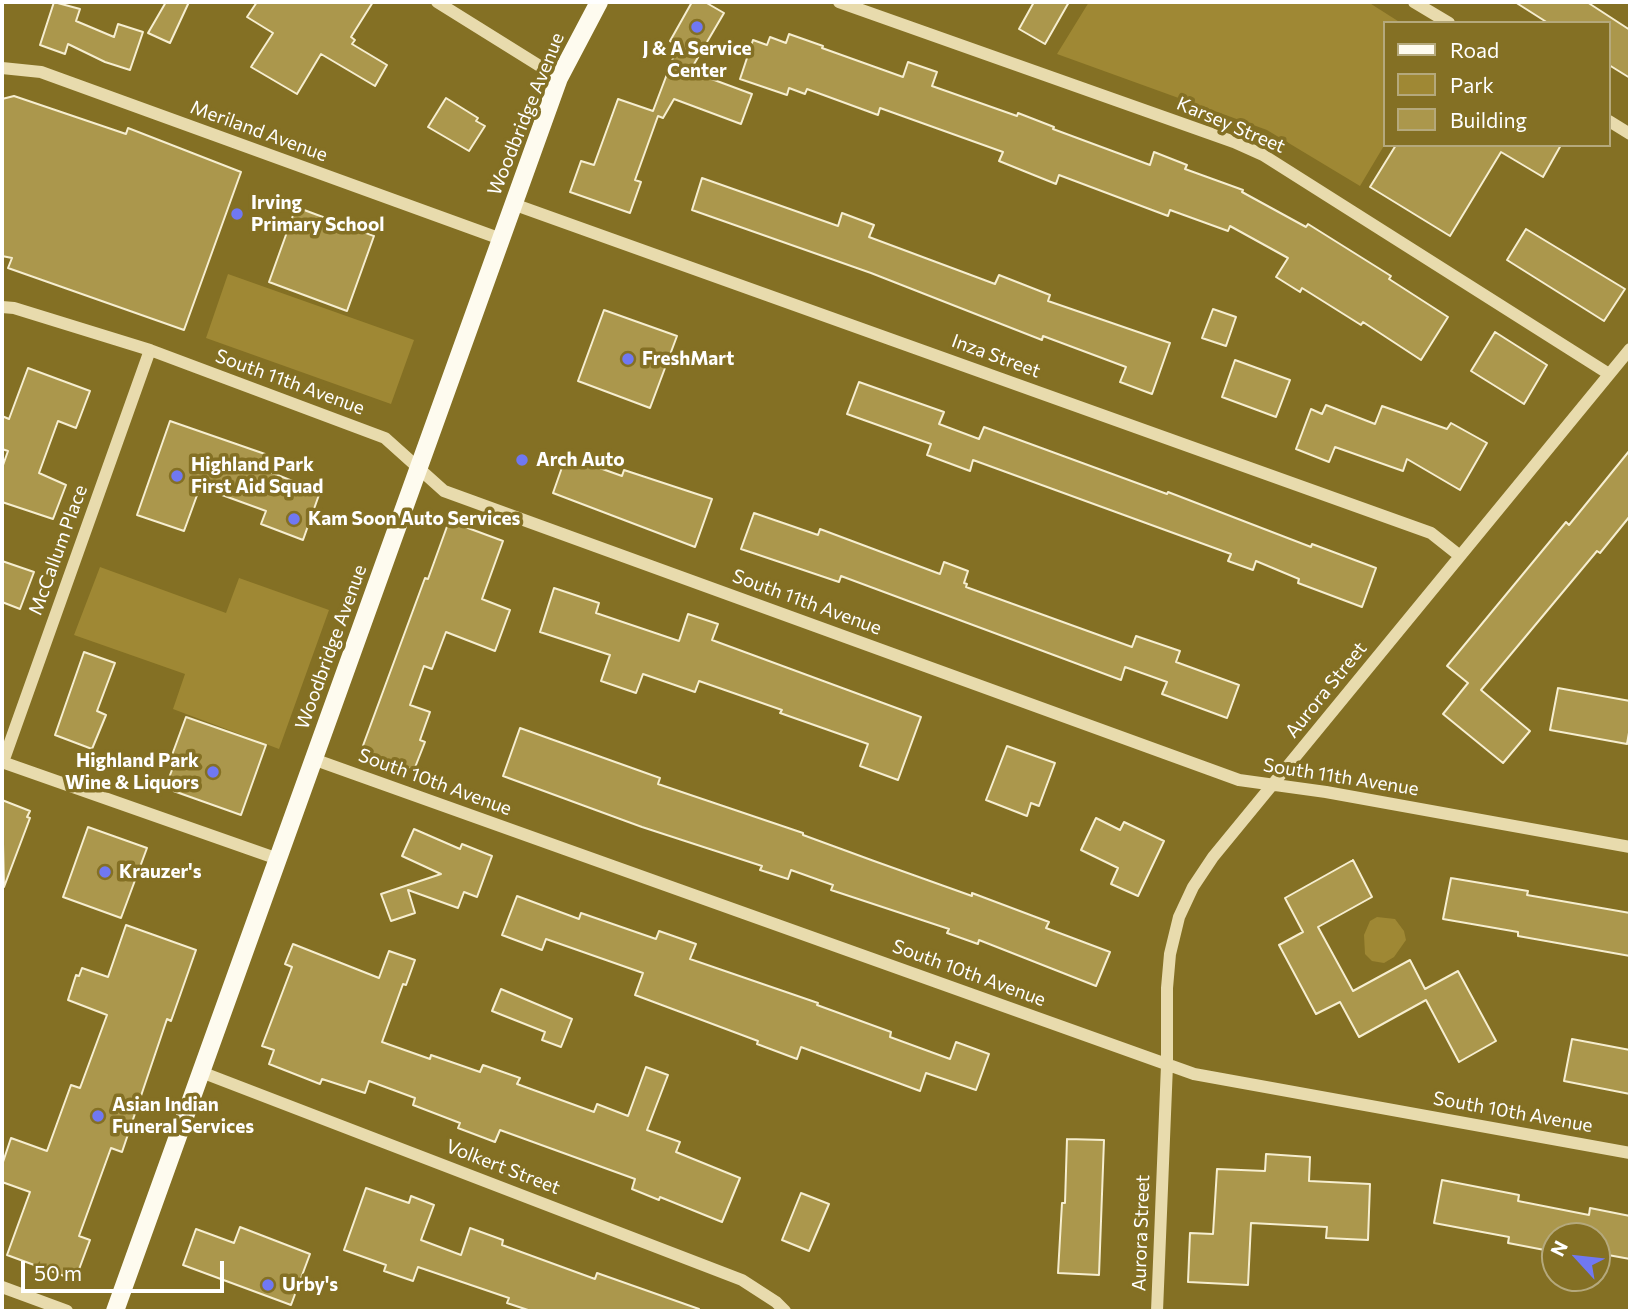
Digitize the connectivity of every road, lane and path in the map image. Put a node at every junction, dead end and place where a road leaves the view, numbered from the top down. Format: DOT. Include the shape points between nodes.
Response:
graph roads {
  1 [pos="437,2"];
  2 [pos="599,2"];
  3 [pos="839,2"];
  4 [pos="1414,2"];
  5 [pos="1446,21"];
  6 [pos="2,68"];
  7 [pos="559,78"];
  8 [pos="1611,122"];
  9 [pos="1630,134"];
  10 [pos="513,204"];
  11 [pos="501,239"];
  12 [pos="2,307"];
  13 [pos="1630,349"];
  14 [pos="150,350"];
  15 [pos="1609,374"];
  16 [pos="418,467"];
  17 [pos="1460,556"];
  18 [pos="313,759"];
  19 [pos="2,762"];
  20 [pos="1272,786"];
  21 [pos="1630,847"];
  22 [pos="278,859"];
  23 [pos="1167,1065"];
  24 [pos="201,1072"];
  25 [pos="1630,1153"];
  26 [pos="2,1287"];
  27 [pos="67,1311"];
  28 [pos="115,1311"];
  29 [pos="785,1311"];
  30 [pos="1157,1311"];
  1 -- 7 [label="street"];
  2 -- 7 [label="main road, Woodbridge Avenue"];
  3 -- 15 [label="street, Karsey Street" via="1263,155"];
  4 -- 5 [label="street"];
  6 -- 11 [label="street, Meriland Avenue" via="41,72"];
  7 -- 10 [label="main road, Woodbridge Avenue"];
  8 -- 9 [label="street"];
  10 -- 11 [label="main road, Woodbridge Avenue"];
  10 -- 17 [label="street, Inza Street" via="1431,533"];
  11 -- 16 [label="main road, Woodbridge Avenue"];
  12 -- 14 [label="street, South 11th Avenue"];
  13 -- 15 [label="street, Aurora Street"];
  14 -- 16 [label="street, South 11th Avenue" via="384,438"];
  14 -- 19 [label="street, McCallum Place"];
  15 -- 17 [label="street, Aurora Street"];
  16 -- 18 [label="main road, Woodbridge Avenue"];
  16 -- 20 [label="street, South 11th Avenue" via="444,491 1238,780"];
  17 -- 20 [label="street, Aurora Street"];
  18 -- 22 [label="main road, Woodbridge Avenue"];
  18 -- 23 [label="street, South 10th Avenue"];
  19 -- 22 [label="street"];
  20 -- 21 [label="street, South 11th Avenue"];
  20 -- 23 [label="street, Aurora Street" via="1213,857 1179,917 1167,988"];
  22 -- 24 [label="main road, Woodbridge Avenue"];
  23 -- 25 [label="street, South 10th Avenue" via="1194,1074"];
  23 -- 30 [label="street, Aurora Street"];
  24 -- 28 [label="main road, Woodbridge Avenue"];
  24 -- 29 [label="street, Volkert Street" via="741,1280"];
  26 -- 27 [label="street"];
}
